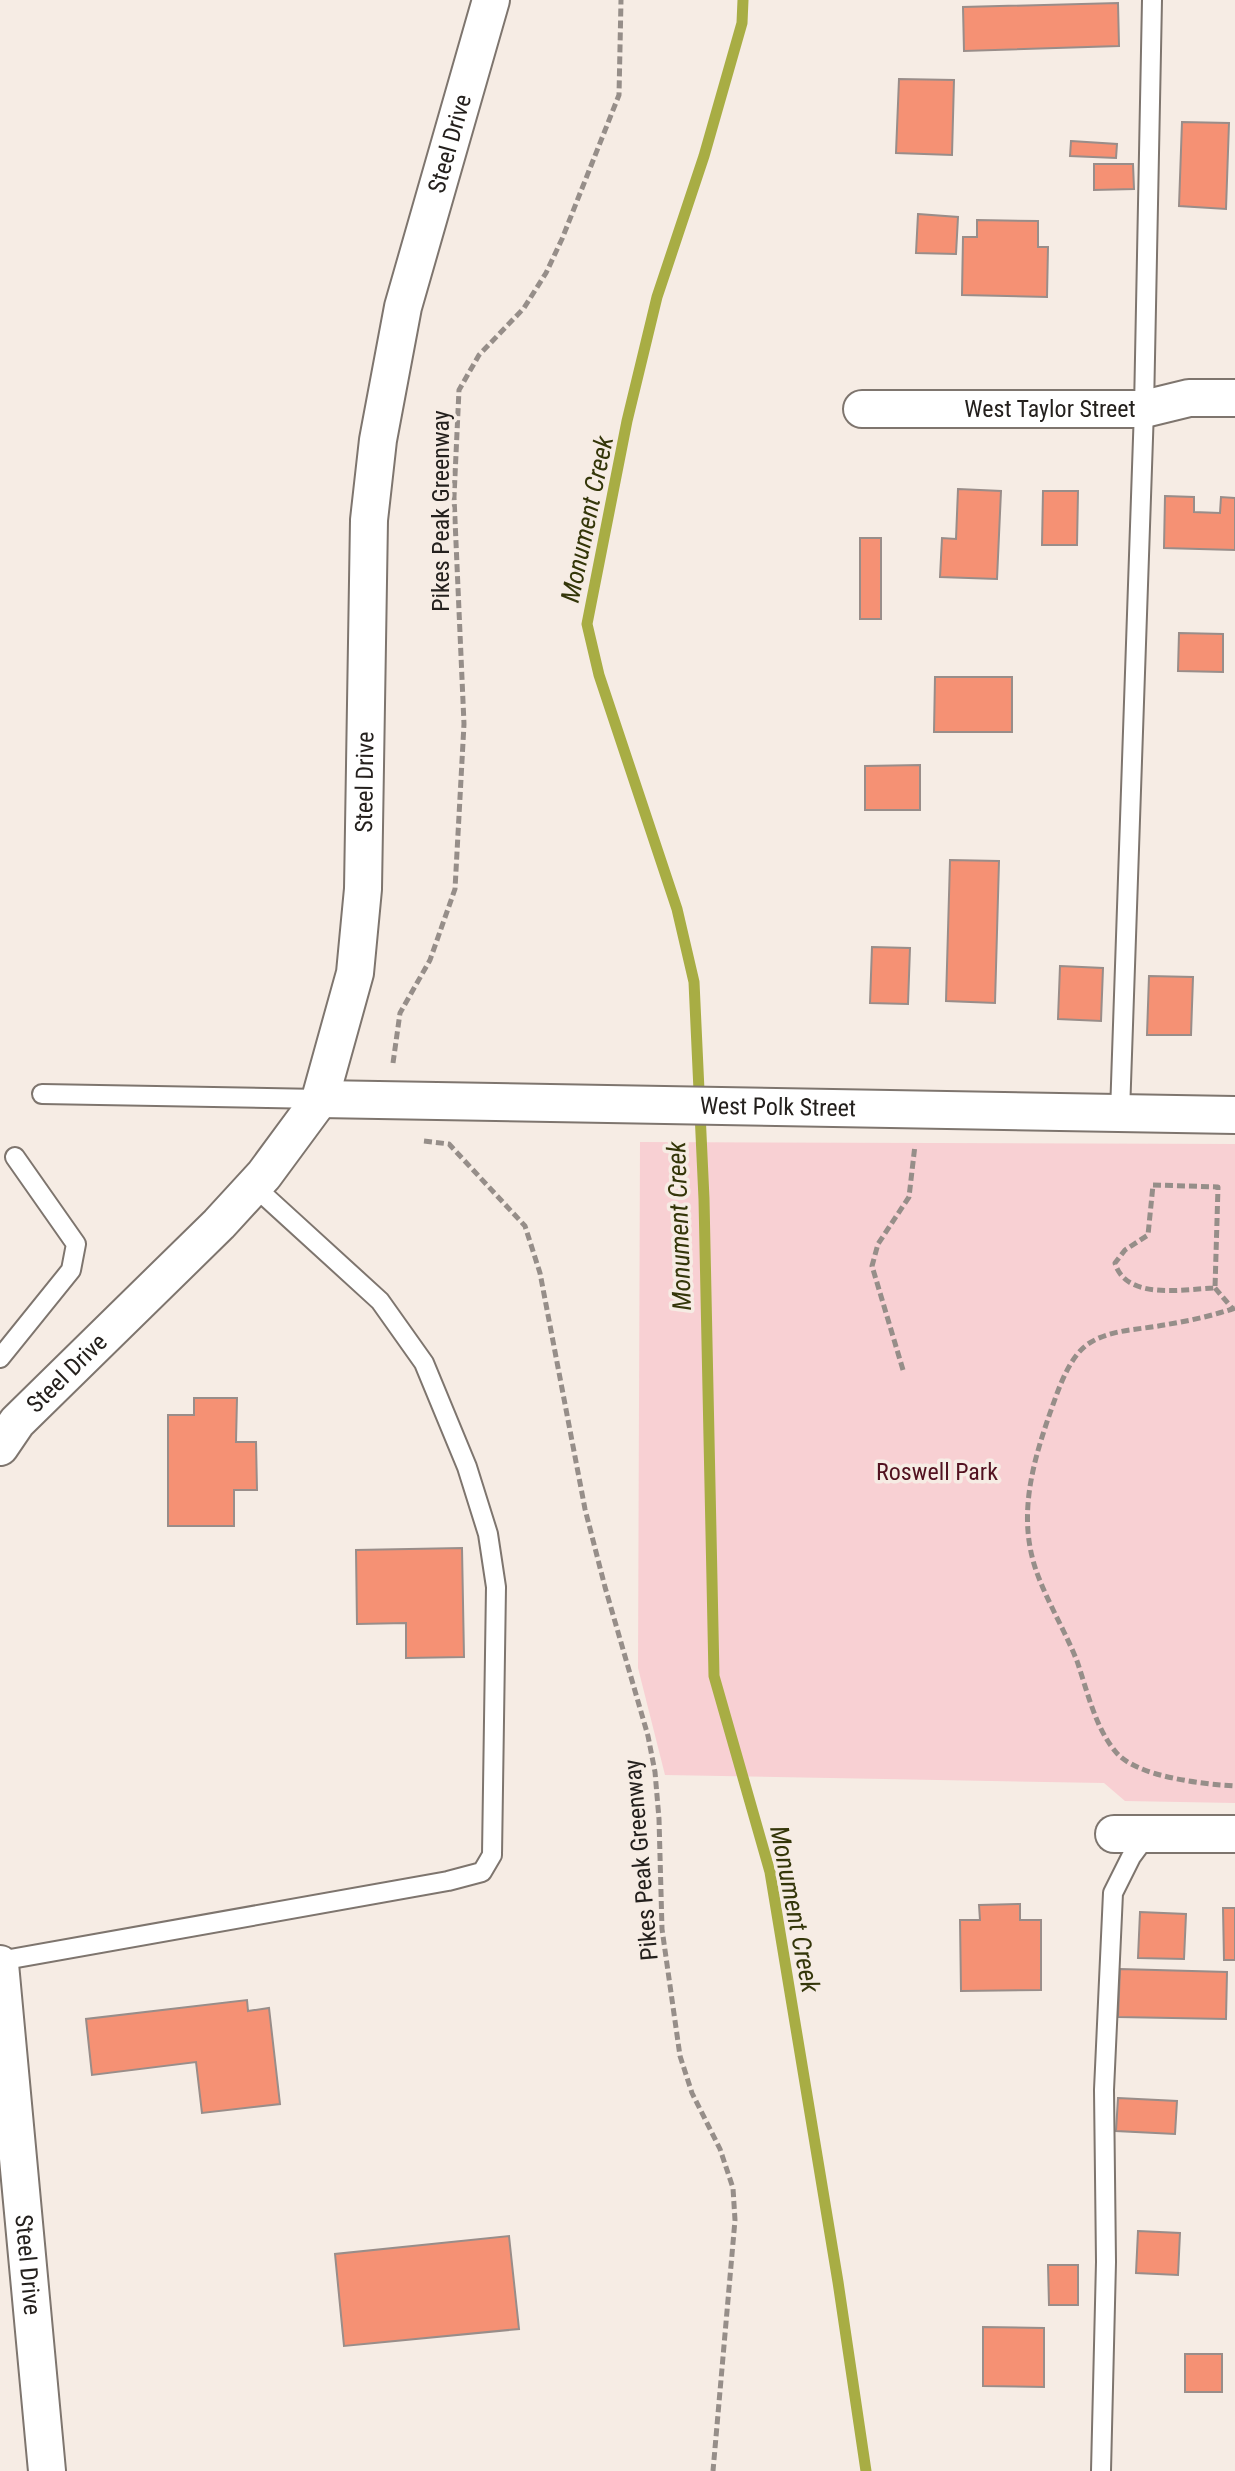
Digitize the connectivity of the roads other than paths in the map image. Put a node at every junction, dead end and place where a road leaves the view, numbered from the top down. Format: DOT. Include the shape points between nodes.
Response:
graph roads {
  1 [pos="491,0"];
  2 [pos="1152,0"];
  3 [pos="1235,398"];
  4 [pos="862,409"];
  5 [pos="1144,409"];
  6 [pos="42,1094"];
  7 [pos="320,1099"];
  8 [pos="1120,1113"];
  9 [pos="1235,1115"];
  10 [pos="15,1157"];
  11 [pos="254,1186"];
  12 [pos="0,1358"];
  13 [pos="0,1447"];
  14 [pos="1131,1834"];
  15 [pos="1235,1834"];
  16 [pos="0,1963"];
  17 [pos="47,2471"];
  18 [pos="1101,2471"];
  1 -- 7 [label="street, Steel Drive" via="403,307 378,440 369,520 360,931 352,985"];
  2 -- 5 [label="lane"];
  3 -- 5 [label="street, West Taylor Street" via="1189,398"];
  4 -- 5 [label="street, West Taylor Street"];
  5 -- 8 [label="lane"];
  6 -- 7 [label="lane"];
  7 -- 8 [label="street, West Polk Street"];
  7 -- 11 [label="street, Steel Drive"];
  8 -- 9 [label="street, West Polk Street"];
  10 -- 12 [label="lane" via="76,1244 71,1270"];
  11 -- 13 [label="street, Steel Drive" via="17,1422"];
  11 -- 16 [label="lane" via="380,1301 424,1363 467,1467 488,1534 496,1587 492,1855 482,1872 448,1881"];
  14 -- 15 [label="street"];
  14 -- 18 [label="lane" via="1131,1857 1113,1893 1104,2090"];
  16 -- 17 [label="street, Steel Drive"];
}
